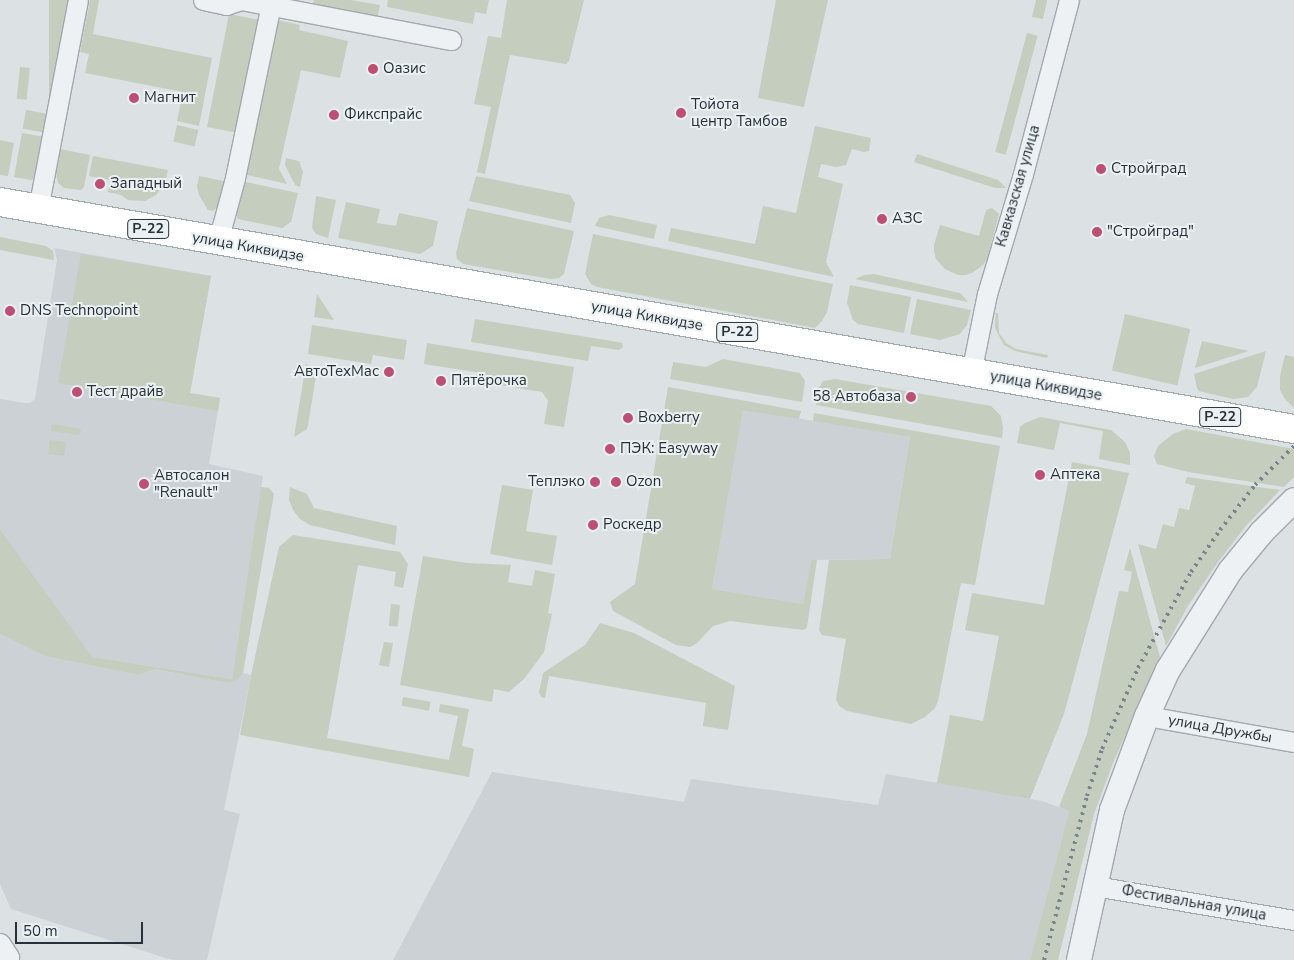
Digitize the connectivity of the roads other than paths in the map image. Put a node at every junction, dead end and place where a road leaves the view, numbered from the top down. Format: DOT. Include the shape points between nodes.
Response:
graph roads {
  1 [pos="78,0"];
  2 [pos="202,0"];
  3 [pos="1069,0"];
  4 [pos="272,3"];
  5 [pos="451,40"];
  6 [pos="0,202"];
  7 [pos="38,209"];
  8 [pos="218,242"];
  9 [pos="971,373"];
  10 [pos="1294,429"];
  11 [pos="1294,500"];
  12 [pos="1147,716"];
  13 [pos="1294,742"];
  14 [pos="1095,886"];
  15 [pos="1294,920"];
  16 [pos="0,942"];
  17 [pos="4,960"];
  18 [pos="1079,960"];
  1 -- 7 [label="street"];
  2 -- 4 [label="street" via="226,5 241,0"];
  3 -- 9 [label="street, Кавказская улица" via="987,294"];
  4 -- 5 [label="street"];
  4 -- 8 [label="street"];
  6 -- 7 [label="main road, улица Киквидзе / Р-22"];
  7 -- 8 [label="main road, улица Киквидзе / Р-22"];
  8 -- 9 [label="main road, улица Киквидзе / Р-22"];
  9 -- 10 [label="main road, улица Киквидзе / Р-22"];
  11 -- 12 [label="street" via="1230,571 1168,670"];
  12 -- 13 [label="street, улица Дружбы"];
  12 -- 14 [label="street" via="1112,810"];
  14 -- 15 [label="street, Фестивальная улица"];
  14 -- 18 [label="street"];
  16 -- 17 [label="street" via="9,957"];
}
